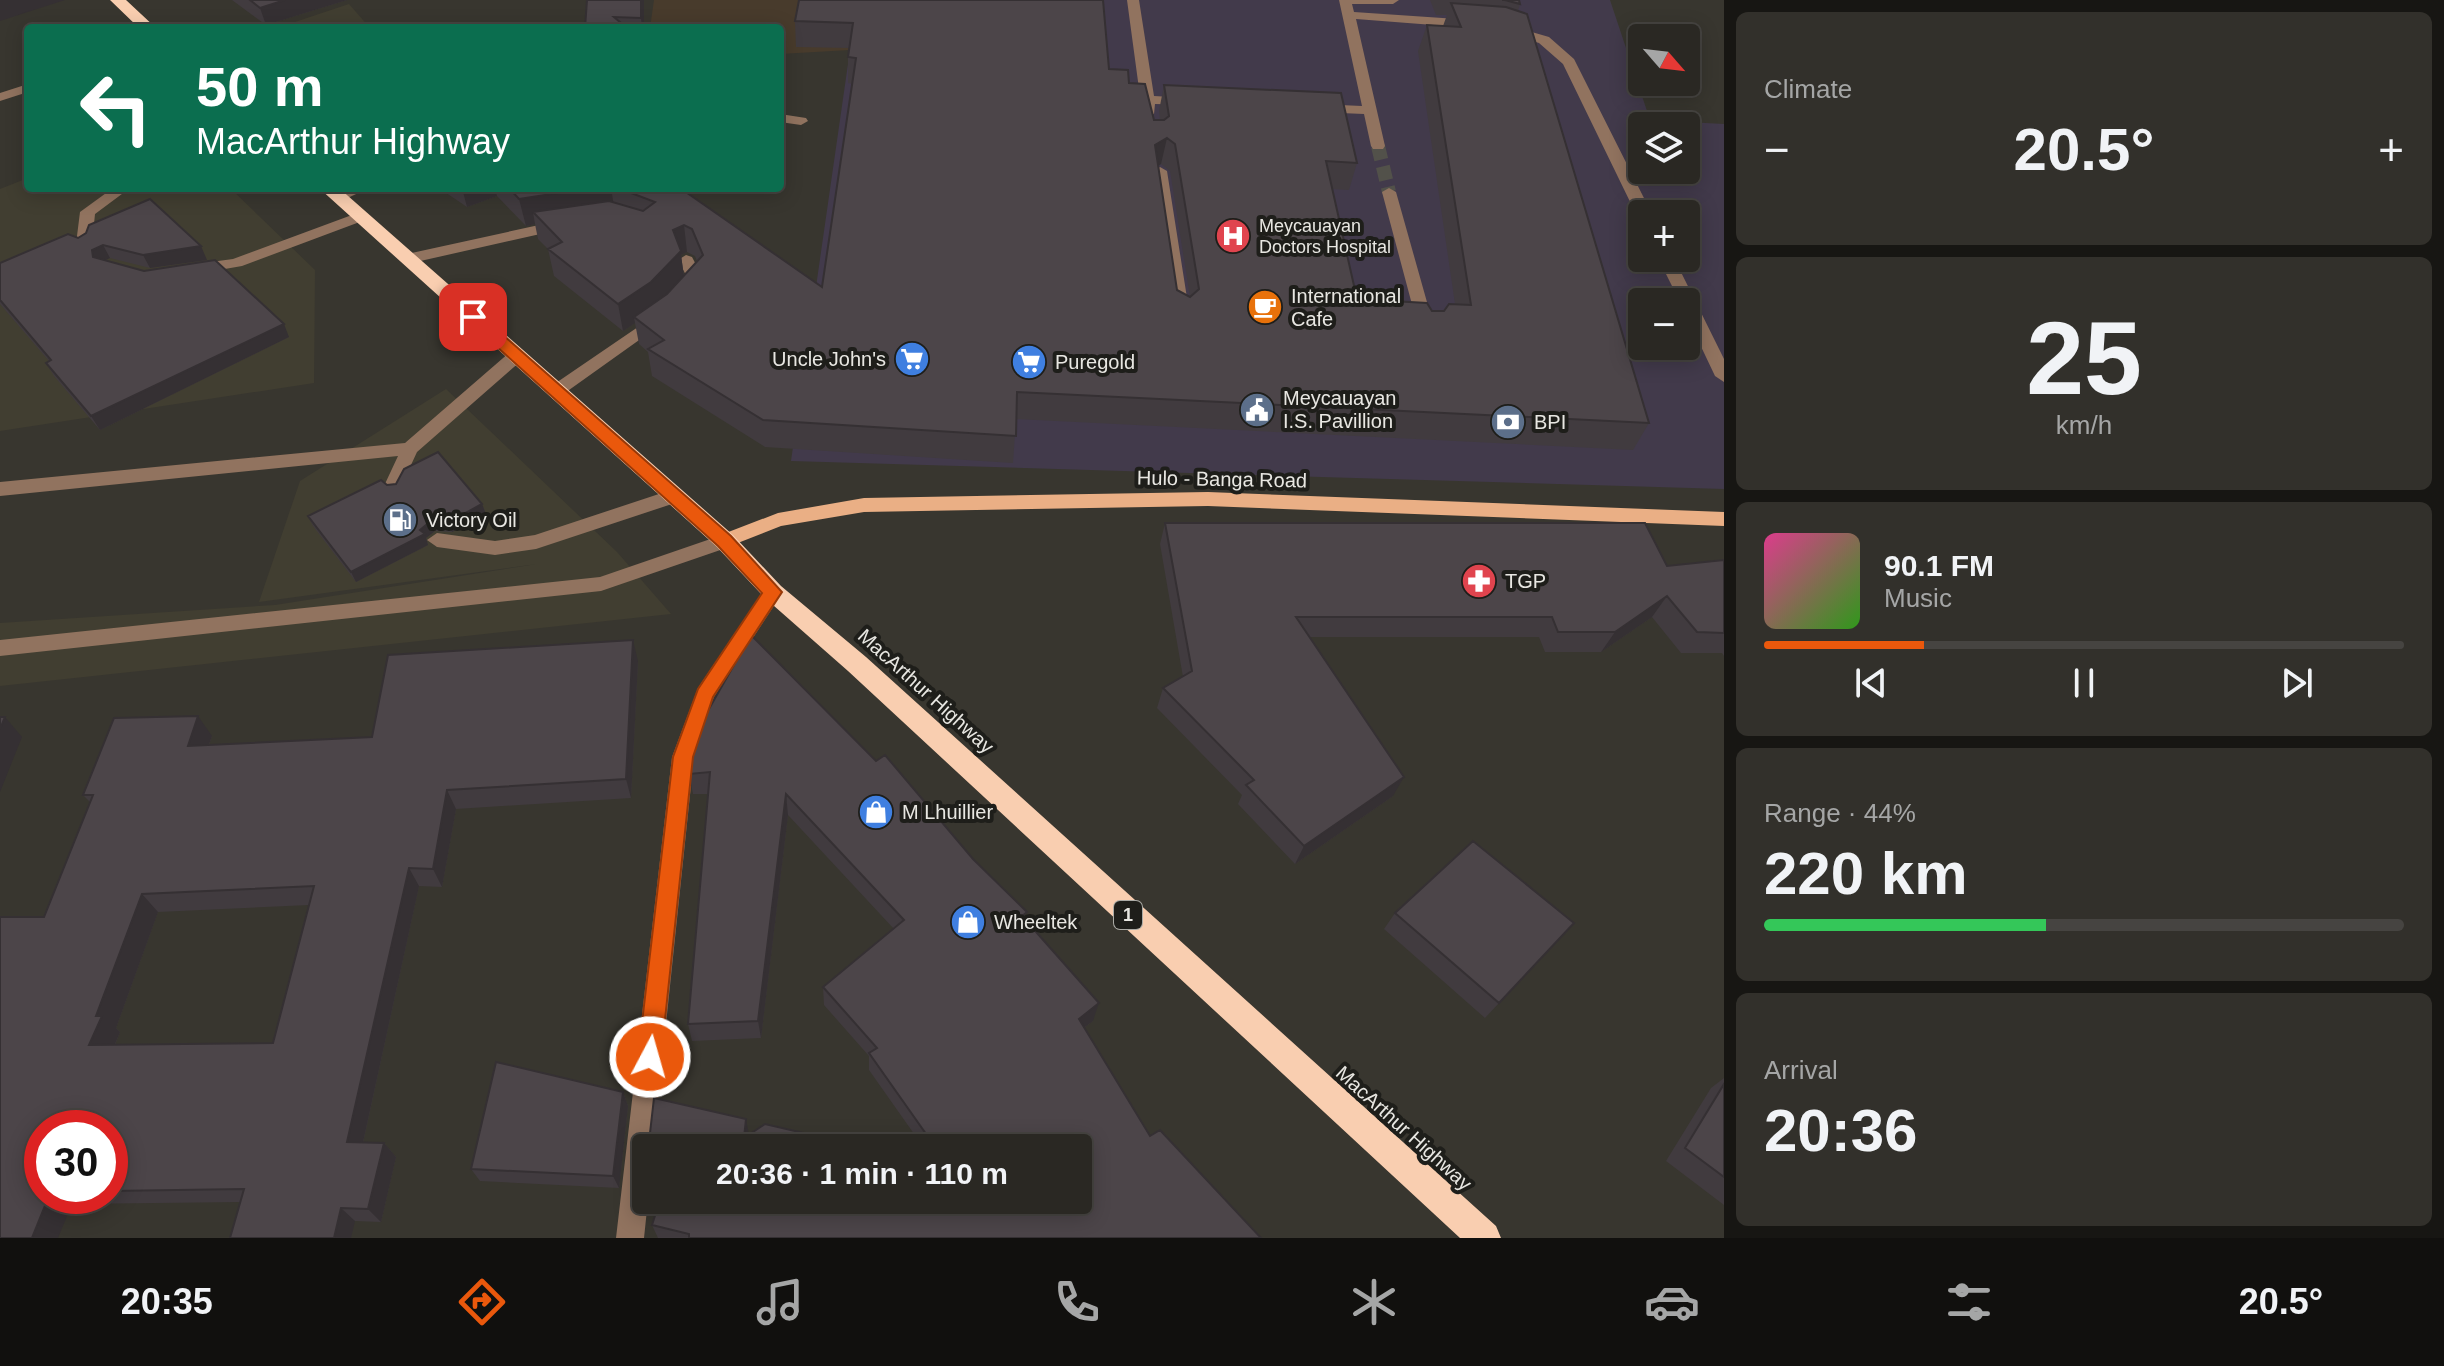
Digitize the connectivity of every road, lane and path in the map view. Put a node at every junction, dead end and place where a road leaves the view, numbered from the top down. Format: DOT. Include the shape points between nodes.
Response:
graph roads {
  1 [pos="117,0"];
  2 [pos="1133,0"];
  3 [pos="1345,0"];
  4 [pos="1352,0"];
  5 [pos="1393,0"];
  6 [pos="1348,15"];
  7 [pos="144,24"];
  8 [pos="24,89"];
  9 [pos="0,97"];
  10 [pos="1147,100"];
  11 [pos="1203,103"];
  12 [pos="1307,108"];
  13 [pos="1369,110"];
  14 [pos="784,119"];
  15 [pos="801,121"];
  16 [pos="1151,127"];
  17 [pos="1378,146"];
  18 [pos="1160,171"];
  19 [pos="117,192"];
  20 [pos="1389,192"];
  21 [pos="333,193"];
  22 [pos="1637,200"];
  23 [pos="360,217"];
  24 [pos="575,224"];
  25 [pos="84,244"];
  26 [pos="407,259"];
  27 [pos="686,260"];
  28 [pos="179,272"];
  29 [pos="1673,272"];
  30 [pos="1182,317"];
  31 [pos="1427,331"];
  32 [pos="516,356"];
  33 [pos="1724,376"];
  34 [pos="556,391"];
  35 [pos="410,449"];
  36 [pos="393,486"];
  37 [pos="0,489"];
  38 [pos="674,496"];
  39 [pos="1724,519"];
  40 [pos="437,540"];
  41 [pos="725,541"];
  42 [pos="773,592"];
  43 [pos="0,648"];
  44 [pos="630,1238"];
  45 [pos="1484,1238"];
  1 -- 7 [label="highway"];
  2 -- 10 [label="street"];
  3 -- 6 [label="street"];
  4 -- 5 [label="street"];
  6 -- 13 [label="street"];
  6 -- 22 [label="street" via="1491,25 1544,40 1569,62"];
  8 -- 9 [label="street"];
  10 -- 11 [label="street"];
  10 -- 16 [label="street"];
  12 -- 13 [label="street"];
  13 -- 17 [label="street"];
  14 -- 15 [label="street"];
  18 -- 30 [label="street"];
  19 -- 25 [label="street" via="88,212"];
  20 -- 31 [label="street"];
  21 -- 23 [label="highway, MacArthur Highway / 1"];
  23 -- 26 [label="highway, MacArthur Highway / 1"];
  23 -- 28 [label="street" via="236,263"];
  24 -- 26 [label="street"];
  26 -- 32 [label="highway, MacArthur Highway / 1"];
  27 -- 34 [label="street" via="696,280 663,315"];
  29 -- 33 [label="street"];
  32 -- 34 [label="highway, MacArthur Highway / 1"];
  32 -- 35 [label="street"];
  34 -- 38 [label="highway, MacArthur Highway / 1"];
  35 -- 36 [label="street"];
  35 -- 37 [label="street"];
  38 -- 40 [label="street" via="536,542 495,548"];
  38 -- 41 [label="highway, MacArthur Highway / 1"];
  39 -- 41 [label="main road, Hulo - Banga Road" via="1208,499 864,505 778,520"];
  41 -- 42 [label="highway, MacArthur Highway / 1"];
  41 -- 43 [label="street" via="601,584"];
  42 -- 44 [label="street" via="705,694 683,757"];
  42 -- 45 [label="highway, MacArthur Highway / 1"];
}
